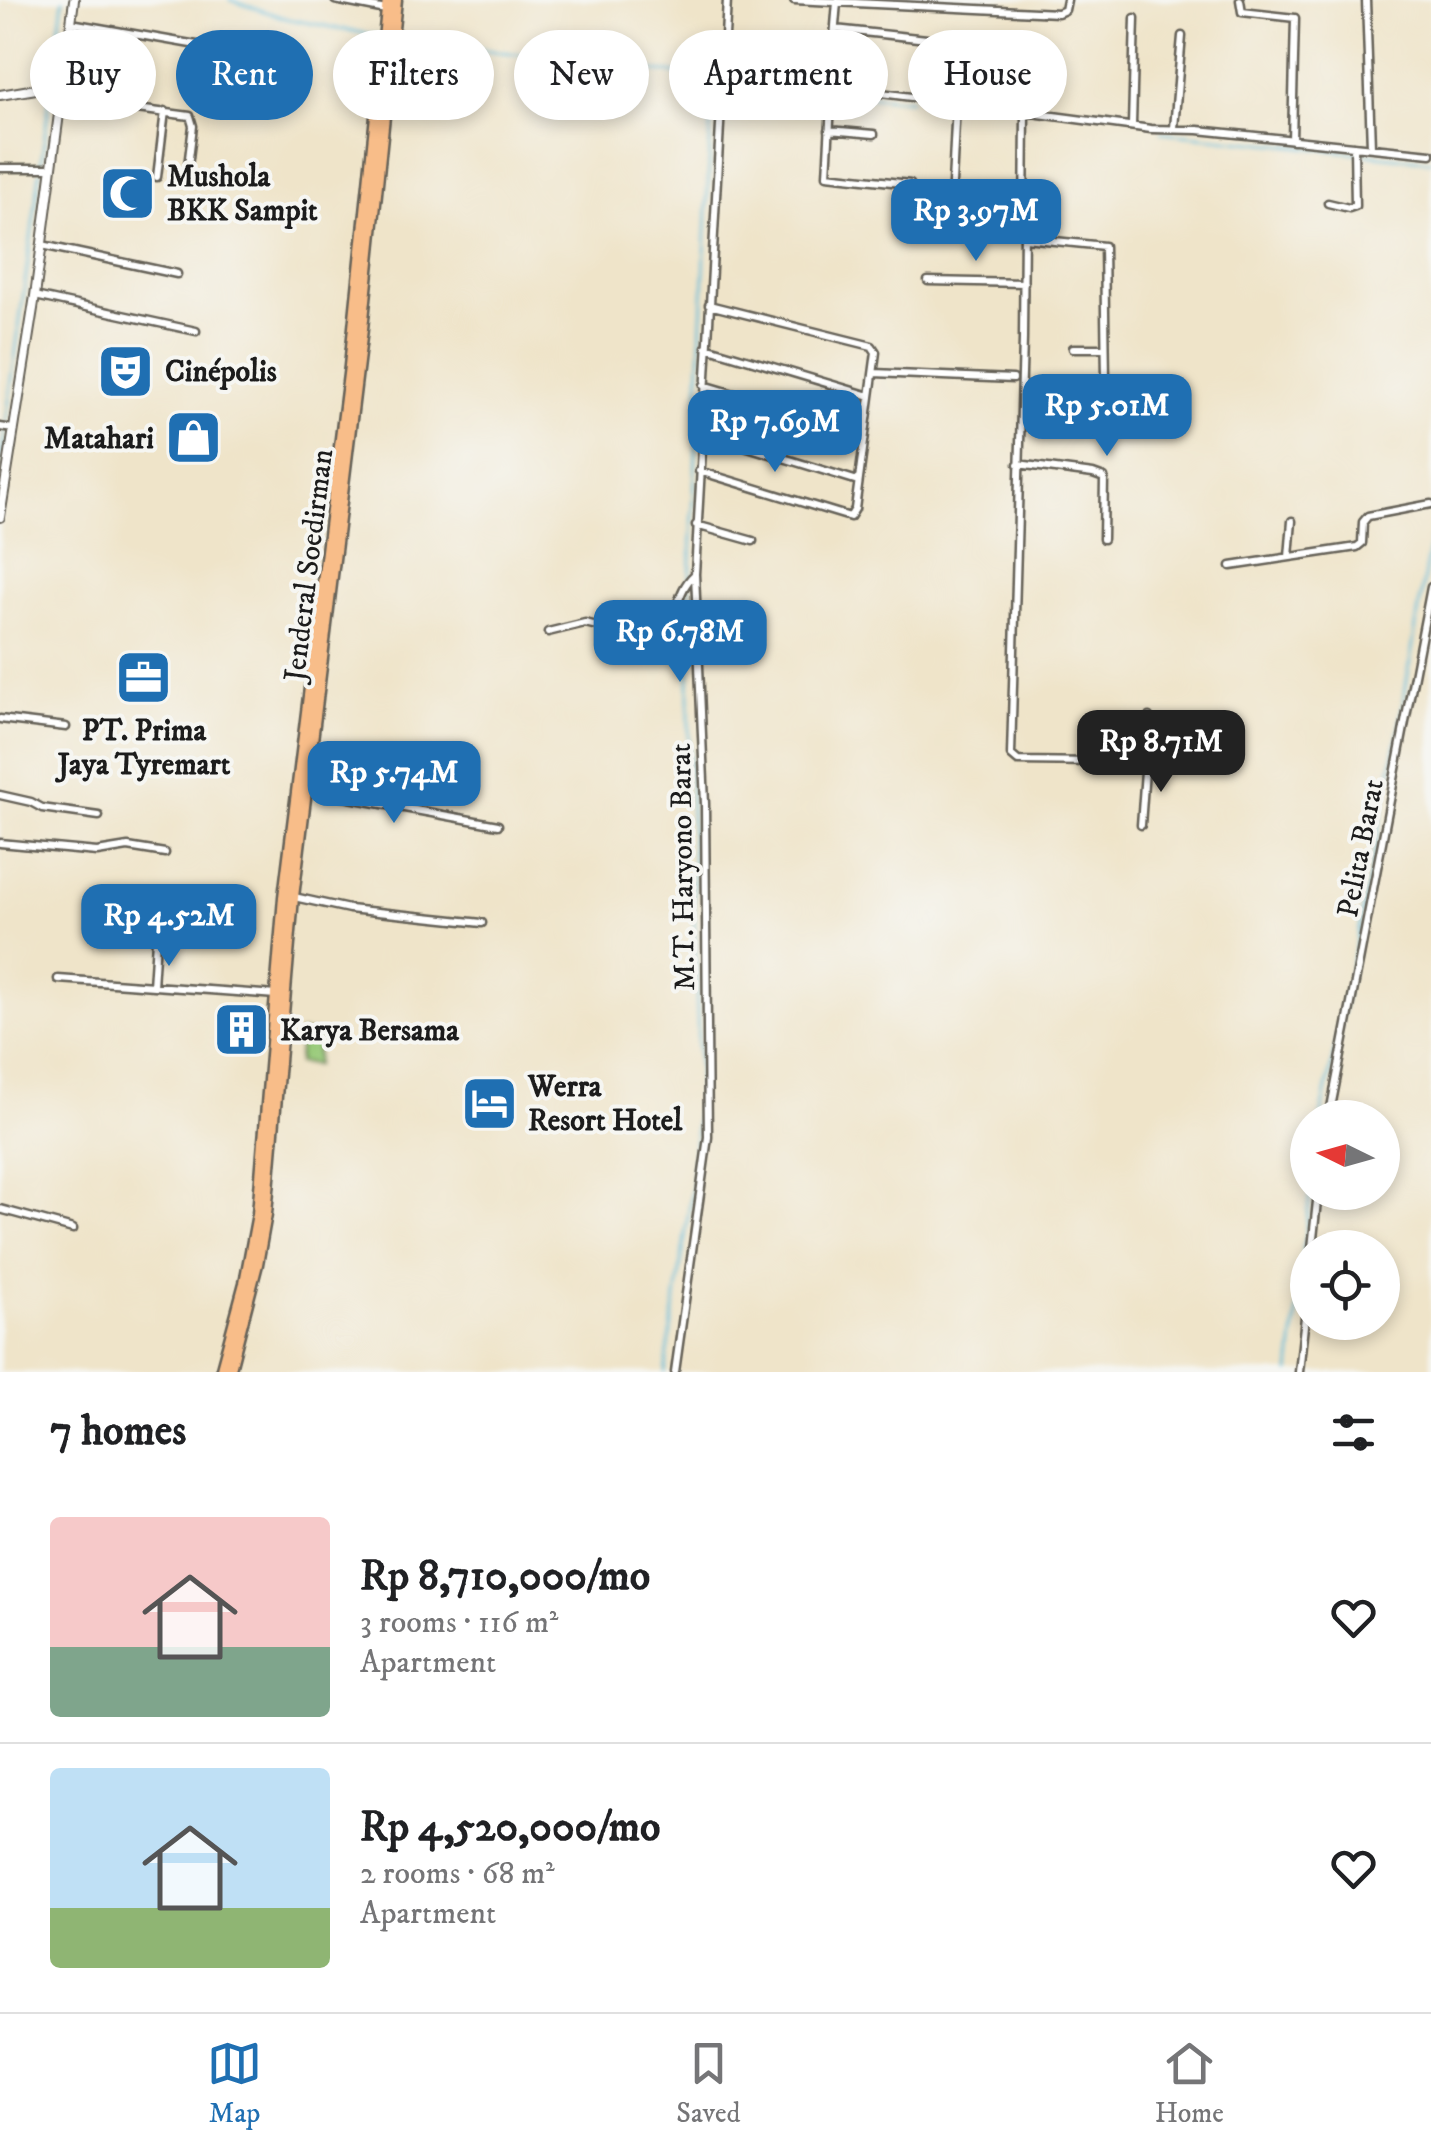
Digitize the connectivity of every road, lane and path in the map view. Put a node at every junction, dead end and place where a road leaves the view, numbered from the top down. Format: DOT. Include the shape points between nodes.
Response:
graph roads {
  1 [pos="74,0"];
  2 [pos="334,0"];
  3 [pos="396,0"];
  4 [pos="727,0"];
  5 [pos="800,0"];
  6 [pos="1067,0"];
  7 [pos="1240,0"];
  8 [pos="1366,0"];
  9 [pos="837,2"];
  10 [pos="388,5"];
  11 [pos="1135,18"];
  12 [pos="71,23"];
  13 [pos="69,30"];
  14 [pos="726,30"];
  15 [pos="836,30"];
  16 [pos="1182,36"];
  17 [pos="176,41"];
  18 [pos="30,90"];
  19 [pos="0,95"];
  20 [pos="156,110"];
  21 [pos="165,111"];
  22 [pos="1067,117"];
  23 [pos="55,120"];
  24 [pos="721,120"];
  25 [pos="829,120"];
  26 [pos="955,120"];
  27 [pos="1025,120"];
  28 [pos="1132,126"];
  29 [pos="1174,128"];
  30 [pos="829,130"];
  31 [pos="874,134"];
  32 [pos="1292,140"];
  33 [pos="1354,146"];
  34 [pos="377,147"];
  35 [pos="1371,147"];
  36 [pos="1431,154"];
  37 [pos="0,168"];
  38 [pos="43,168"];
  39 [pos="157,176"];
  40 [pos="186,182"];
  41 [pos="910,184"];
  42 [pos="1328,202"];
  43 [pos="951,204"];
  44 [pos="1025,238"];
  45 [pos="42,245"];
  46 [pos="177,274"];
  47 [pos="928,280"];
  48 [pos="1024,283"];
  49 [pos="35,296"];
  50 [pos="709,305"];
  51 [pos="196,331"];
  52 [pos="706,347"];
  53 [pos="1073,348"];
  54 [pos="1105,348"];
  55 [pos="874,373"];
  56 [pos="1013,379"];
  57 [pos="1153,384"];
  58 [pos="704,385"];
  59 [pos="870,396"];
  60 [pos="6,428"];
  61 [pos="702,433"];
  62 [pos="864,433"];
  63 [pos="1018,464"];
  64 [pos="699,472"];
  65 [pos="858,482"];
  66 [pos="1431,504"];
  67 [pos="0,516"];
  68 [pos="1292,521"];
  69 [pos="696,525"];
  70 [pos="1103,539"];
  71 [pos="753,541"];
  72 [pos="1289,558"];
  73 [pos="1231,566"];
  74 [pos="695,574"];
  75 [pos="1431,587"];
  76 [pos="548,632"];
  77 [pos="1149,718"];
  78 [pos="0,719"];
  79 [pos="1184,724"];
  80 [pos="66,727"];
  81 [pos="1145,762"];
  82 [pos="302,789"];
  83 [pos="0,795"];
  84 [pos="100,816"];
  85 [pos="498,825"];
  86 [pos="1141,825"];
  87 [pos="0,844"];
  88 [pos="165,853"];
  89 [pos="293,897"];
  90 [pos="130,921"];
  91 [pos="482,923"];
  92 [pos="58,979"];
  93 [pos="153,986"];
  94 [pos="277,995"];
  95 [pos="1332,1100"];
  96 [pos="0,1209"];
  97 [pos="73,1228"];
  98 [pos="1302,1340"];
  99 [pos="225,1372"];
  100 [pos="675,1372"];
  101 [pos="1299,1372"];
  1 -- 12 [label="street"];
  2 -- 10 [label="street"];
  3 -- 34 [label="highway, Jenderal Soedirman"];
  4 -- 14 [label="street, M.T. Haryono Barat"];
  5 -- 9 [label="street"];
  6 -- 9 [label="street" via="1058,13"];
  7 -- 32 [label="street" via="1242,12 1296,18"];
  8 -- 35 [label="street"];
  9 -- 15 [label="street"];
  10 -- 34 [label="highway, Jenderal Soedirman"];
  11 -- 28 [label="street"];
  12 -- 13 [label="street"];
  12 -- 17 [label="street"];
  16 -- 29 [label="street"];
  18 -- 19 [label="street"];
  20 -- 21 [label="street"];
  21 -- 39 [label="street"];
  21 -- 40 [label="street" via="193,120"];
  22 -- 28 [label="street"];
  23 -- 38 [label="street"];
  24 -- 50 [label="street, M.T. Haryono Barat"];
  25 -- 30 [label="street"];
  26 -- 43 [label="street"];
  27 -- 44 [label="street"];
  28 -- 29 [label="street"];
  29 -- 32 [label="street"];
  30 -- 31 [label="street"];
  30 -- 41 [label="street" via="828,175"];
  32 -- 33 [label="street"];
  33 -- 35 [label="street"];
  33 -- 42 [label="street" via="1355,206"];
  34 -- 82 [label="highway, Jenderal Soedirman"];
  35 -- 36 [label="street"];
  37 -- 38 [label="street"];
  38 -- 45 [label="street"];
  44 -- 48 [label="street"];
  44 -- 54 [label="street" via="1104,246"];
  45 -- 46 [label="street"];
  45 -- 49 [label="street"];
  47 -- 48 [label="street"];
  48 -- 63 [label="street"];
  49 -- 51 [label="street"];
  49 -- 60 [label="street"];
  50 -- 52 [label="street, M.T. Haryono Barat"];
  50 -- 55 [label="street" via="872,346"];
  52 -- 58 [label="street, M.T. Haryono Barat"];
  52 -- 59 [label="street"];
  53 -- 54 [label="street"];
  54 -- 57 [label="street" via="1108,383"];
  55 -- 56 [label="street"];
  55 -- 59 [label="street"];
  58 -- 61 [label="street, M.T. Haryono Barat"];
  58 -- 62 [label="street"];
  59 -- 62 [label="street"];
  60 -- 67 [label="street"];
  61 -- 64 [label="street, M.T. Haryono Barat"];
  61 -- 65 [label="street"];
  62 -- 65 [label="street"];
  63 -- 70 [label="street" via="1104,478"];
  63 -- 81 [label="street" via="1012,758"];
  64 -- 65 [label="street" via="844,517 853,514"];
  64 -- 69 [label="street, M.T. Haryono Barat"];
  66 -- 72 [label="street" via="1366,517 1359,546"];
  68 -- 72 [label="street"];
  69 -- 71 [label="street"];
  69 -- 74 [label="street, M.T. Haryono Barat"];
  72 -- 73 [label="street"];
  74 -- 76 [label="street" via="682,586 660,638 586,623"];
  74 -- 100 [label="street, M.T. Haryono Barat" via="708,1137"];
  75 -- 95 [label="street, Pelita Barat"];
  77 -- 81 [label="street"];
  78 -- 80 [label="street"];
  79 -- 81 [label="street" via="1180,762"];
  81 -- 86 [label="street"];
  82 -- 85 [label="street"];
  82 -- 89 [label="highway, Jenderal Soedirman"];
  82 -- 94 [label="highway, Jenderal Soedirman"];
  83 -- 84 [label="street"];
  87 -- 88 [label="street"];
  89 -- 91 [label="street"];
  89 -- 99 [label="highway, Jenderal Soedirman" via="263,1236"];
  90 -- 93 [label="street" via="157,925"];
  92 -- 93 [label="street"];
  93 -- 94 [label="street"];
  94 -- 99 [label="highway, Jenderal Soedirman" via="255,1235"];
  96 -- 97 [label="street"];
  98 -- 101 [label="street"];
}
